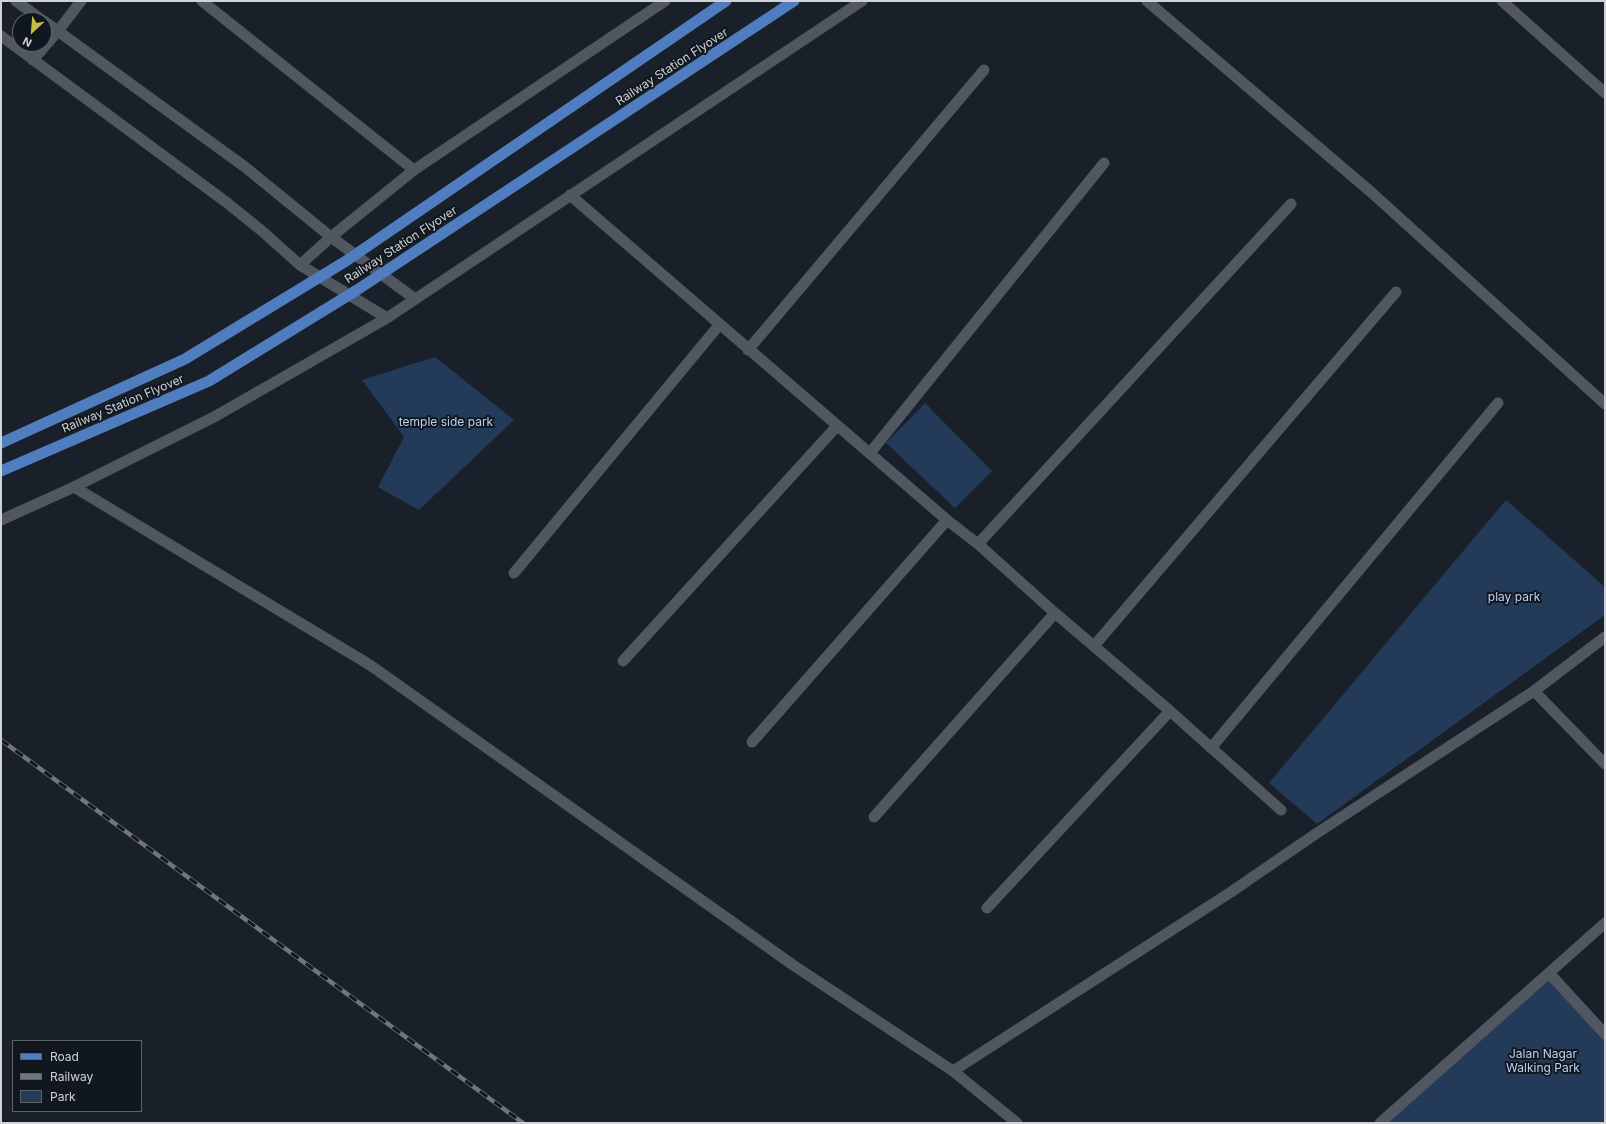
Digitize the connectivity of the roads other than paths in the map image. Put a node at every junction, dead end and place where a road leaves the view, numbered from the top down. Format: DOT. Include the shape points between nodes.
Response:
graph roads {
  1 [pos="16,1"];
  2 [pos="81,1"];
  3 [pos="202,1"];
  4 [pos="665,1"];
  5 [pos="726,1"];
  6 [pos="794,1"];
  7 [pos="862,1"];
  8 [pos="1147,1"];
  9 [pos="1502,1"];
  10 [pos="31,12"];
  11 [pos="52,27"];
  12 [pos="58,31"];
  13 [pos="1,36"];
  14 [pos="33,60"];
  15 [pos="984,70"];
  16 [pos="1605,93"];
  17 [pos="1104,163"];
  18 [pos="414,170"];
  19 [pos="570,195"];
  20 [pos="1291,204"];
  21 [pos="331,237"];
  22 [pos="300,265"];
  23 [pos="1396,292"];
  24 [pos="415,298"];
  25 [pos="387,318"];
  26 [pos="720,324"];
  27 [pos="748,350"];
  28 [pos="1498,402"];
  29 [pos="1605,404"];
  30 [pos="838,426"];
  31 [pos="1,443"];
  32 [pos="870,453"];
  33 [pos="1,471"];
  34 [pos="74,487"];
  35 [pos="1,520"];
  36 [pos="947,520"];
  37 [pos="978,544"];
  38 [pos="514,573"];
  39 [pos="1055,613"];
  40 [pos="1605,637"];
  41 [pos="1094,646"];
  42 [pos="623,661"];
  43 [pos="1534,691"];
  44 [pos="1170,711"];
  45 [pos="752,742"];
  46 [pos="1211,748"];
  47 [pos="1605,764"];
  48 [pos="1281,810"];
  49 [pos="874,817"];
  50 [pos="987,908"];
  51 [pos="1605,923"];
  52 [pos="1549,973"];
  53 [pos="1605,1034"];
  54 [pos="954,1071"];
  55 [pos="1017,1123"];
  56 [pos="1380,1123"];
  1 -- 10 [label="street"];
  2 -- 12 [label="street"];
  3 -- 18 [label="street"];
  4 -- 18 [label="street"];
  5 -- 31 [label="main road, Railway Station Flyover" via="346,261 185,359"];
  6 -- 33 [label="main road, Railway Station Flyover" via="357,290 209,381"];
  7 -- 19 [label="street"];
  8 -- 29 [label="street" via="1371,192"];
  9 -- 16 [label="street"];
  11 -- 12 [label="street"];
  12 -- 14 [label="street"];
  12 -- 21 [label="street" via="245,167"];
  13 -- 14 [label="street"];
  14 -- 22 [label="street" via="226,202 262,230"];
  15 -- 27 [label="street"];
  17 -- 32 [label="street"];
  18 -- 21 [label="street"];
  19 -- 24 [label="street"];
  19 -- 26 [label="street"];
  20 -- 37 [label="street"];
  21 -- 22 [label="street"];
  21 -- 24 [label="street"];
  22 -- 25 [label="street"];
  23 -- 41 [label="street"];
  24 -- 25 [label="street"];
  25 -- 34 [label="street" via="214,417"];
  26 -- 27 [label="street"];
  26 -- 38 [label="street"];
  27 -- 30 [label="street"];
  28 -- 46 [label="street"];
  30 -- 32 [label="street"];
  30 -- 42 [label="street"];
  32 -- 36 [label="street"];
  34 -- 35 [label="street"];
  34 -- 54 [label="street" via="370,665 792,965"];
  36 -- 37 [label="street"];
  36 -- 45 [label="street"];
  37 -- 39 [label="street"];
  39 -- 41 [label="street"];
  39 -- 49 [label="street"];
  40 -- 43 [label="street"];
  41 -- 44 [label="street"];
  43 -- 47 [label="street"];
  43 -- 54 [label="street" via="1231,892"];
  44 -- 46 [label="street"];
  44 -- 50 [label="street"];
  46 -- 48 [label="street"];
  51 -- 52 [label="street"];
  52 -- 53 [label="street"];
  52 -- 56 [label="street"];
  54 -- 55 [label="street"];
}
